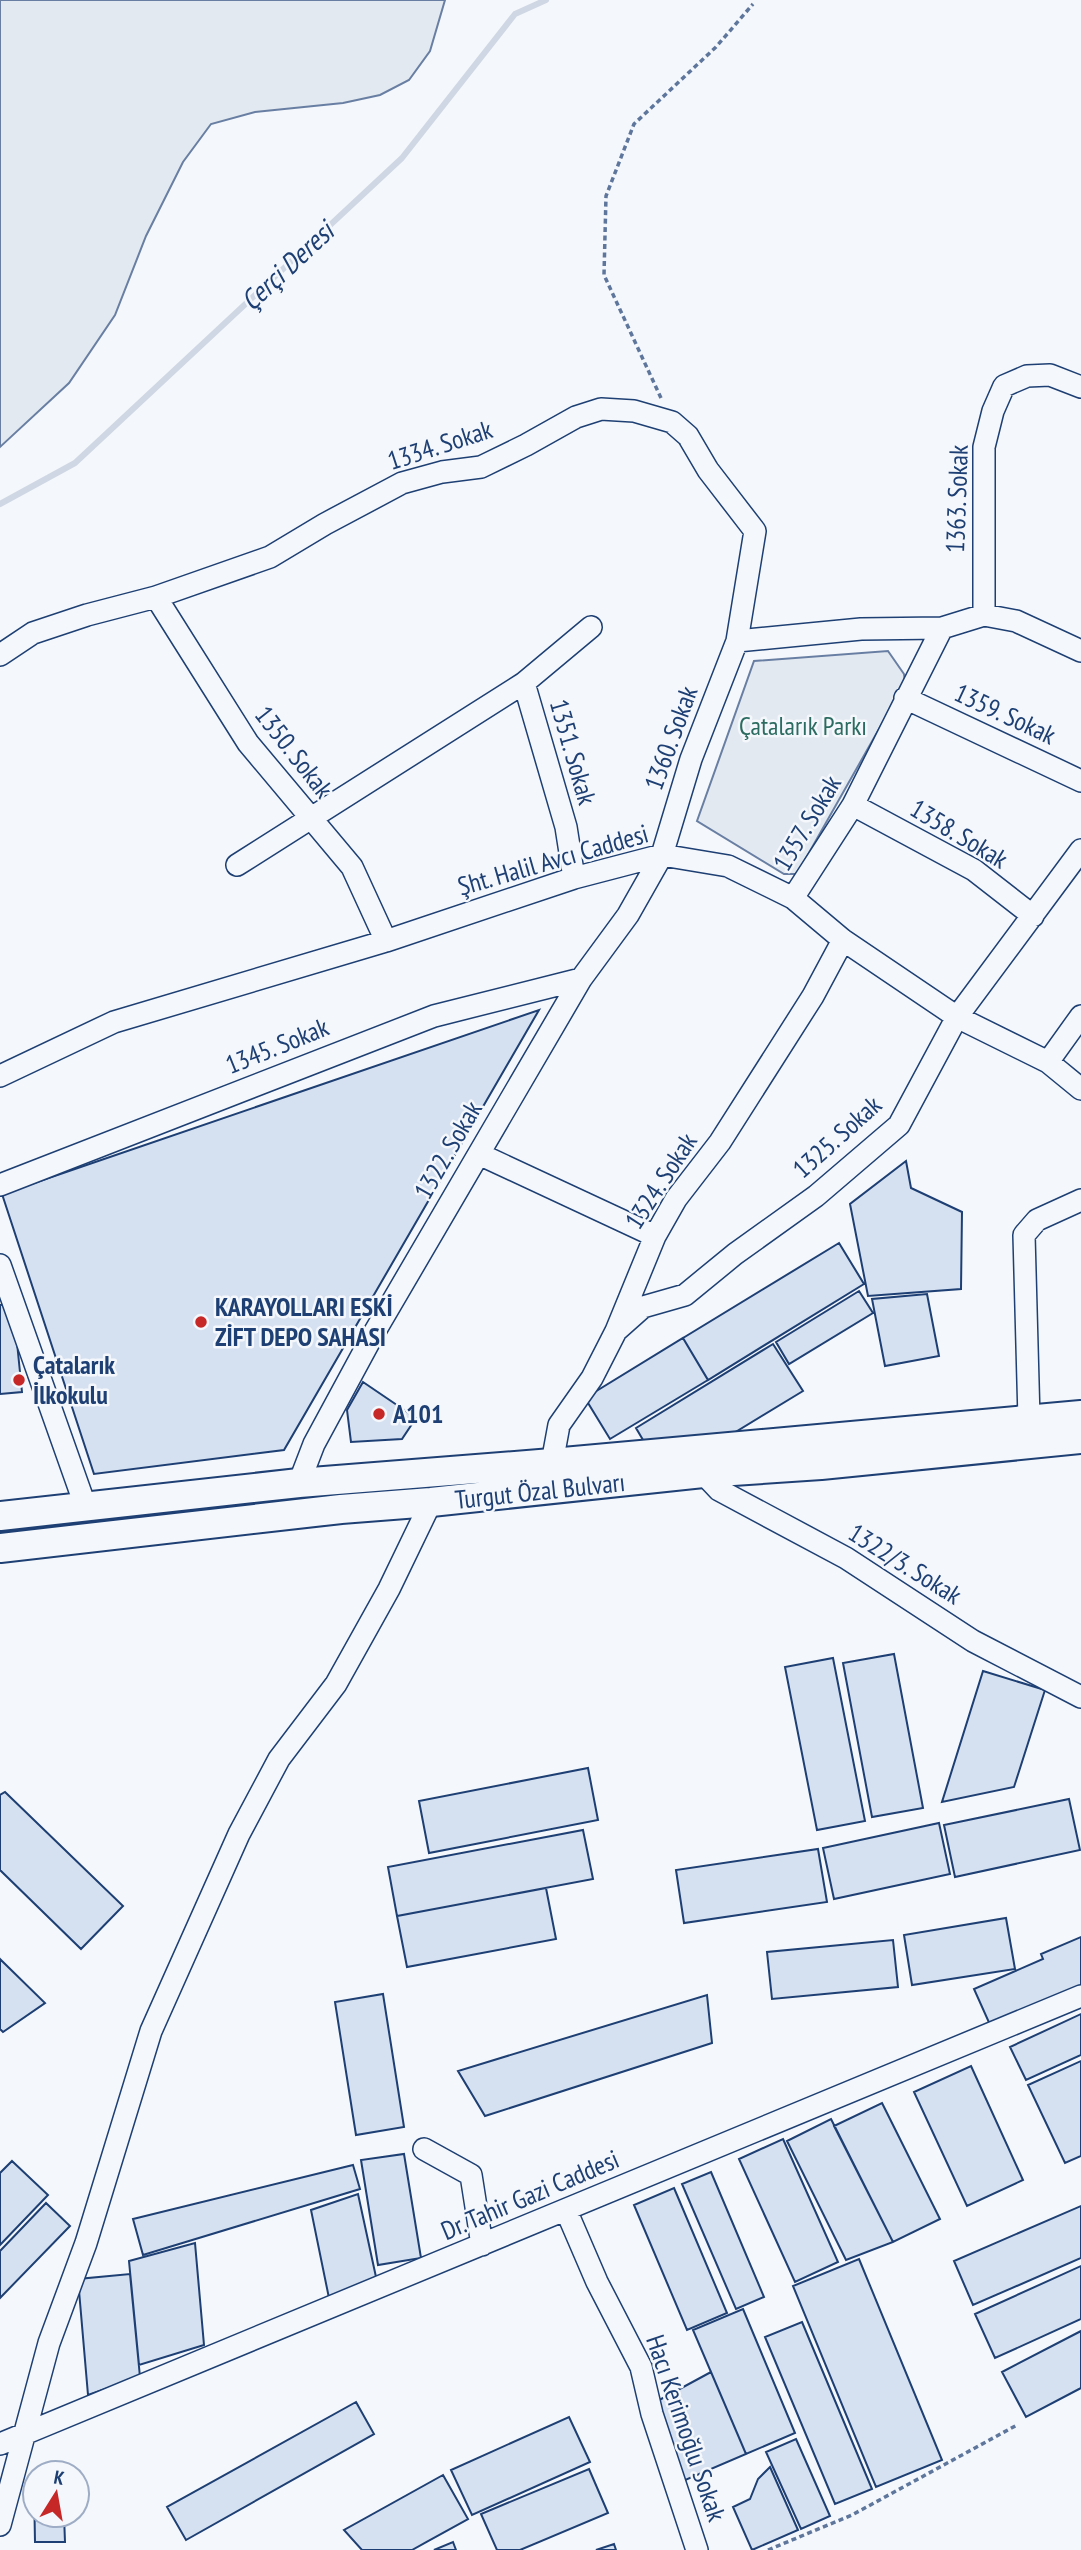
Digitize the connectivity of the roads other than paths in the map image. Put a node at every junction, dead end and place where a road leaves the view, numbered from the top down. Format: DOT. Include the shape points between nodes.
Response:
graph roads {
  1 [pos="1081,387"];
  2 [pos="156,597"];
  3 [pos="984,615"];
  4 [pos="591,627"];
  5 [pos="942,628"];
  6 [pos="737,641"];
  7 [pos="1081,651"];
  8 [pos="0,655"];
  9 [pos="524,683"];
  10 [pos="905,698"];
  11 [pos="1081,781"];
  12 [pos="853,805"];
  13 [pos="310,820"];
  14 [pos="1081,850"];
  15 [pos="662,855"];
  16 [pos="237,865"];
  17 [pos="574,878"];
  18 [pos="793,898"];
  19 [pos="1033,916"];
  20 [pos="843,940"];
  21 [pos="386,941"];
  22 [pos="581,979"];
  23 [pos="1081,1016"];
  24 [pos="957,1017"];
  25 [pos="1048,1062"];
  26 [pos="2,1071"];
  27 [pos="1081,1090"];
  28 [pos="479,1154"];
  29 [pos="0,1185"];
  30 [pos="1081,1200"];
  31 [pos="655,1236"];
  32 [pos="0,1265"];
  33 [pos="616,1331"];
  34 [pos="1081,1415"];
  35 [pos="1029,1419"];
  36 [pos="1081,1439"];
  37 [pos="552,1463"];
  38 [pos="703,1473"];
  39 [pos="299,1483"];
  40 [pos="431,1502"];
  41 [pos="85,1506"];
  42 [pos="0,1516"];
  43 [pos="0,1548"];
  44 [pos="1081,1698"];
  45 [pos="1081,1996"];
  46 [pos="424,2149"];
  47 [pos="566,2210"];
  48 [pos="482,2245"];
  49 [pos="24,2432"];
  50 [pos="0,2444"];
  51 [pos="0,2525"];
  52 [pos="698,2550"];
  1 -- 3 [label="street, 1363. Sokak" via="1050,375 1027,376 1004,386 993,411 984,447"];
  2 -- 6 [label="street, 1334. Sokak" via="270,557 402,483 481,467 576,417 601,410 634,411 672,422 688,436 755,531"];
  2 -- 8 [label="street, 1334. Sokak" via="33,633"];
  2 -- 13 [label="street, 1350. Sokak" via="248,743"];
  3 -- 5 [label="street"];
  3 -- 7 [label="street" via="1016,621"];
  4 -- 9 [label="street"];
  5 -- 6 [label="street" via="861,629"];
  5 -- 10 [label="street, 1357. Sokak"];
  6 -- 15 [label="street, 1360. Sokak" via="691,759"];
  9 -- 13 [label="street"];
  9 -- 17 [label="street, 1351. Sokak" via="566,827"];
  10 -- 11 [label="street, 1359. Sokak"];
  10 -- 12 [label="street, 1357. Sokak"];
  12 -- 18 [label="street, 1357. Sokak"];
  12 -- 19 [label="street, 1358. Sokak" via="974,870"];
  13 -- 16 [label="street"];
  13 -- 21 [label="street, 1350. Sokak" via="352,867"];
  14 -- 19 [label="street, 1325. Sokak"];
  15 -- 17 [label="street, Şht. Halil Avcı Caddesi"];
  15 -- 18 [label="street, Şht. Halil Avcı Caddesi" via="728,866"];
  15 -- 22 [label="street, 1322. Sokak" via="628,915"];
  17 -- 21 [label="street, Şht. Halil Avcı Caddesi"];
  18 -- 20 [label="street, Şht. Halil Avcı Caddesi"];
  19 -- 24 [label="street, 1325. Sokak"];
  20 -- 24 [label="street, Şht. Halil Avcı Caddesi"];
  20 -- 31 [label="street, 1324. Sokak" via="813,996"];
  21 -- 26 [label="street, Şht. Halil Avcı Caddesi" via="114,1022"];
  22 -- 28 [label="street, 1322. Sokak"];
  22 -- 29 [label="street, 1345. Sokak" via="434,1016"];
  23 -- 25 [label="street"];
  24 -- 25 [label="street, Şht. Halil Avcı Caddesi"];
  24 -- 33 [label="street, 1325. Sokak" via="899,1125 816,1196 685,1295 643,1307"];
  25 -- 27 [label="street, Şht. Halil Avcı Caddesi"];
  28 -- 31 [label="street"];
  28 -- 39 [label="street, 1322. Sokak" via="374,1333 314,1444"];
  30 -- 35 [label="street" via="1037,1220 1024,1236"];
  31 -- 33 [label="street, 1324. Sokak"];
  32 -- 41 [label="street"];
  33 -- 37 [label="street, 1324. Sokak" via="592,1378 559,1425"];
  34 -- 35 [label="main road"];
  35 -- 37 [label="main road"];
  36 -- 38 [label="main road, Turgut Özal Bulvarı"];
  37 -- 39 [label="main road"];
  38 -- 40 [label="main road, Turgut Özal Bulvarı"];
  38 -- 44 [label="street, 1322/3. Sokak" via="719,1490 846,1558 973,1641"];
  39 -- 41 [label="main road"];
  40 -- 43 [label="main road, Turgut Özal Bulvarı"];
  40 -- 49 [label="street" via="335,1684 279,1759 244,1824 151,2031"];
  41 -- 42 [label="main road"];
  45 -- 47 [label="street, Dr. Tahir Gazi Caddesi"];
  46 -- 48 [label="street" via="471,2175"];
  47 -- 48 [label="street, Dr. Tahir Gazi Caddesi"];
  47 -- 52 [label="street, Hacı Kerimoğlu Sokak" via="641,2367"];
  48 -- 49 [label="street, Dr. Tahir Gazi Caddesi"];
  49 -- 50 [label="street, Dr. Tahir Gazi Caddesi"];
  49 -- 51 [label="street"];
}
